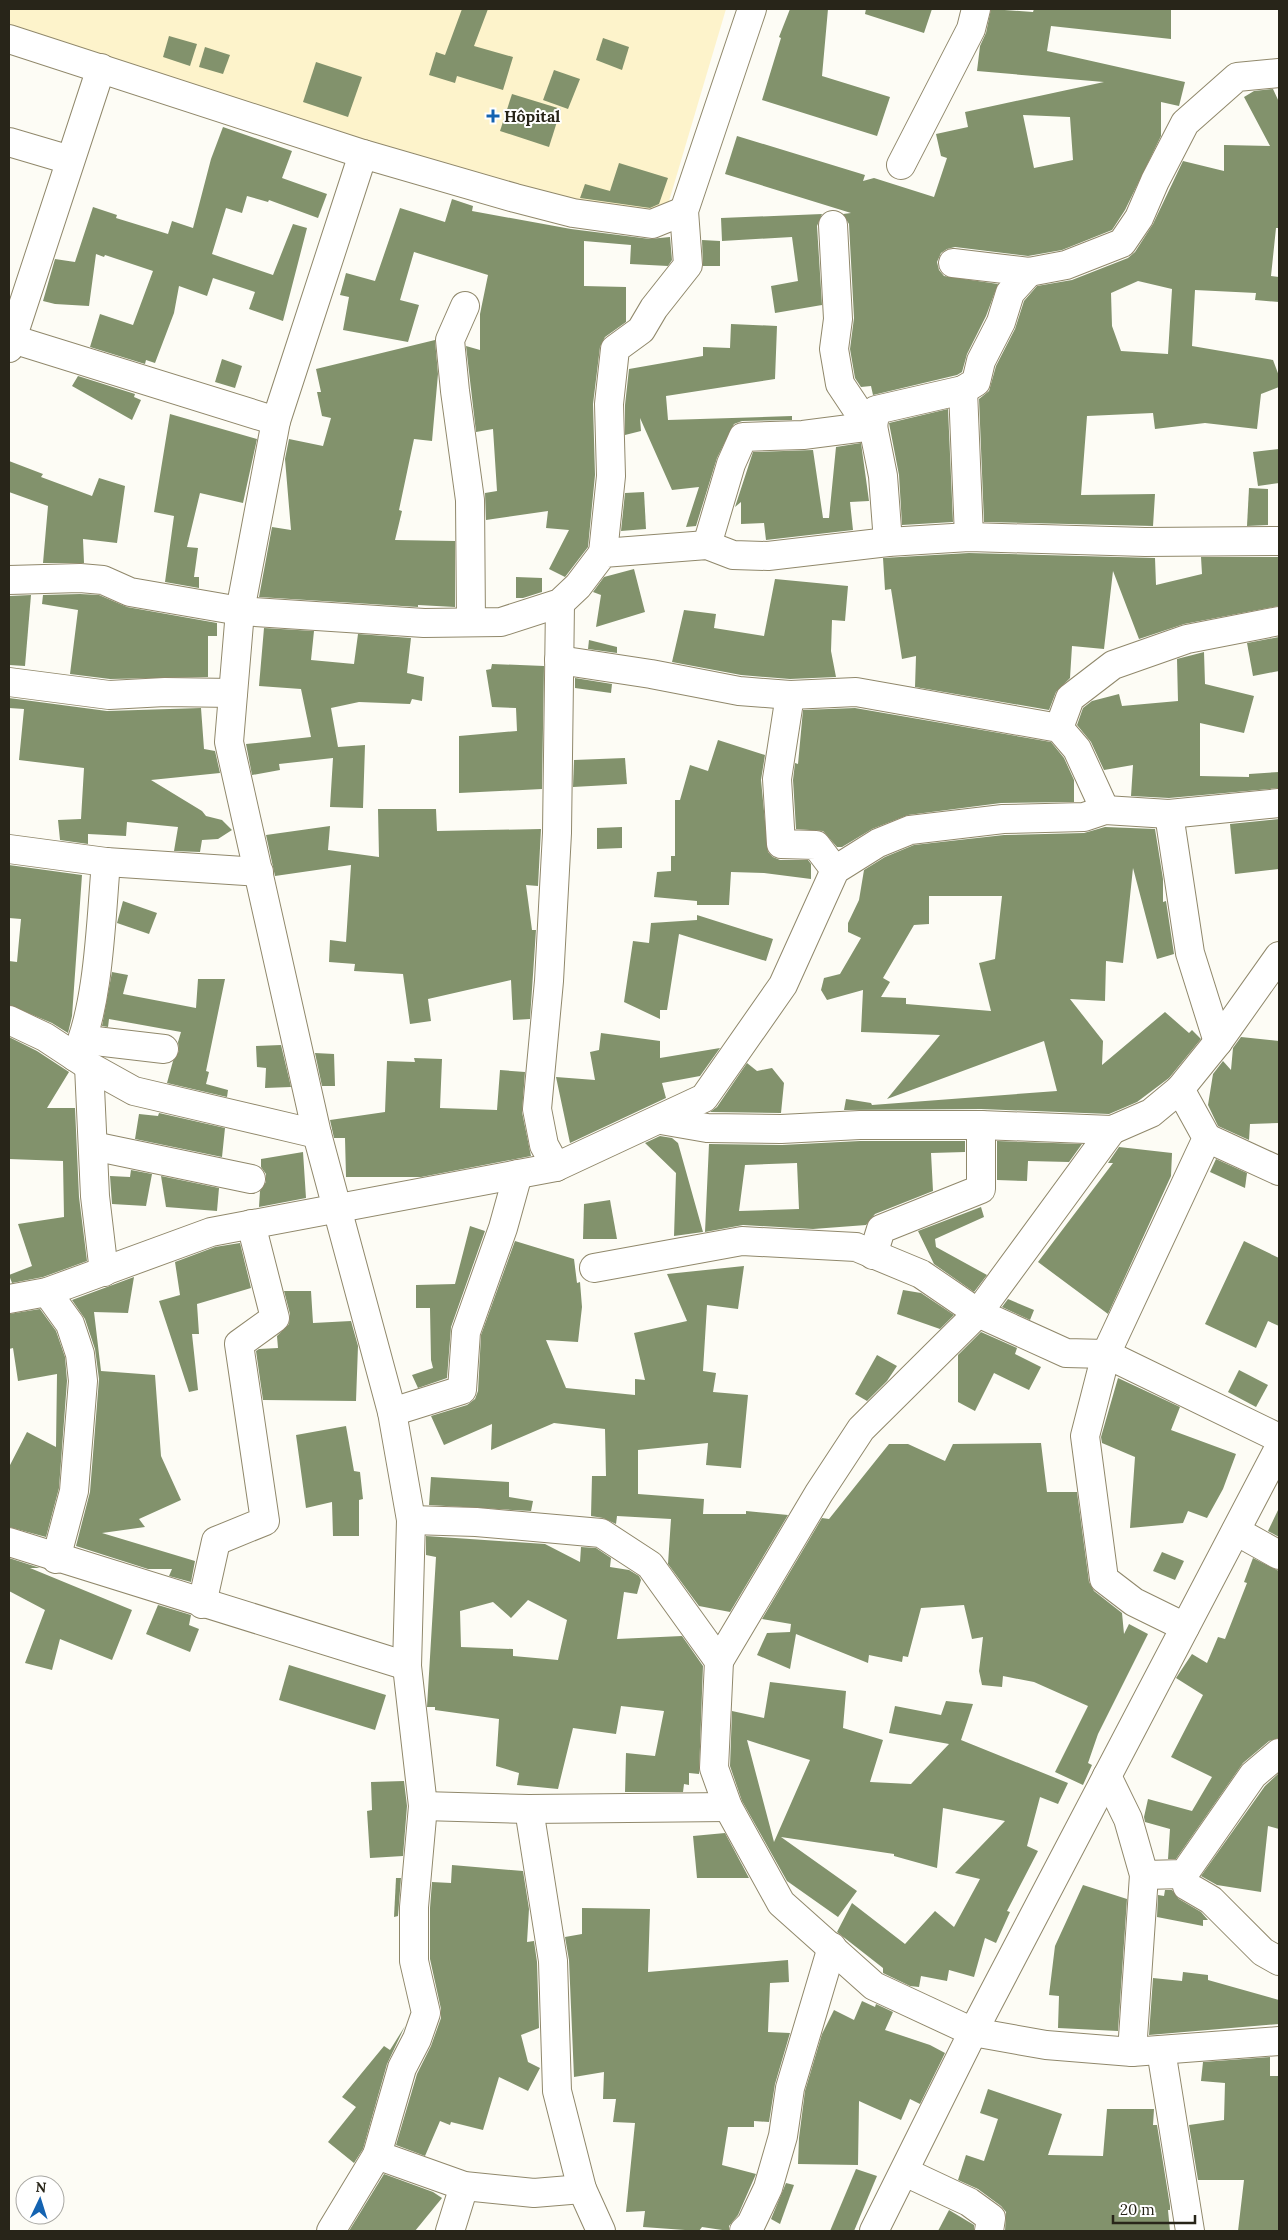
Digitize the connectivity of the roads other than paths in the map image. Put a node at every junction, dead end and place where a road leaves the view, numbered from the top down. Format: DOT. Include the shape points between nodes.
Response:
graph roads {
  1 [pos="752,9"];
  2 [pos="976,9"];
  3 [pos="9,39"];
  4 [pos="101,68"];
  5 [pos="1279,73"];
  6 [pos="9,142"];
  7 [pos="363,154"];
  8 [pos="70,160"];
  9 [pos="901,165"];
  10 [pos="684,211"];
  11 [pos="833,225"];
  12 [pos="953,264"];
  13 [pos="1028,272"];
  14 [pos="466,306"];
  15 [pos="10,341"];
  16 [pos="963,390"];
  17 [pos="276,421"];
  18 [pos="873,426"];
  19 [pos="969,537"];
  20 [pos="1279,541"];
  21 [pos="888,542"];
  22 [pos="707,546"];
  23 [pos="604,553"];
  24 [pos="9,580"];
  25 [pos="560,603"];
  26 [pos="240,611"];
  27 [pos="1279,621"];
  28 [pos="472,622"];
  29 [pos="559,660"];
  30 [pos="9,682"];
  31 [pos="233,693"];
  32 [pos="790,695"];
  33 [pos="1059,728"];
  34 [pos="1279,804"];
  35 [pos="1105,810"];
  36 [pos="1169,814"];
  37 [pos="9,849"];
  38 [pos="106,862"];
  39 [pos="835,870"];
  40 [pos="259,872"];
  41 [pos="1279,956"];
  42 [pos="9,1020"];
  43 [pos="1218,1042"];
  44 [pos="164,1050"];
  45 [pos="82,1055"];
  46 [pos="1180,1089"];
  47 [pos="661,1120"];
  48 [pos="980,1125"];
  49 [pos="1112,1130"];
  50 [pos="318,1134"];
  51 [pos="1207,1138"];
  52 [pos="93,1146"];
  53 [pos="556,1167"];
  54 [pos="1279,1171"];
  55 [pos="518,1174"];
  56 [pos="251,1179"];
  57 [pos="339,1208"];
  58 [pos="250,1224"];
  59 [pos="873,1255"];
  60 [pos="594,1268"];
  61 [pos="104,1272"];
  62 [pos="47,1292"];
  63 [pos="9,1299"];
  64 [pos="978,1313"];
  65 [pos="1106,1354"];
  66 [pos="392,1412"];
  67 [pos="1279,1438"];
  68 [pos="1279,1448"];
  69 [pos="410,1520"];
  70 [pos="1236,1531"];
  71 [pos="9,1542"];
  72 [pos="1279,1555"];
  73 [pos="56,1559"];
  74 [pos="202,1604"];
  75 [pos="1185,1627"];
  76 [pos="719,1661"];
  77 [pos="407,1666"];
  78 [pos="1279,1753"];
  79 [pos="1107,1776"];
  80 [pos="423,1806"];
  81 [pos="728,1807"];
  82 [pos="528,1809"];
  83 [pos="1184,1874"];
  84 [pos="1144,1875"];
  85 [pos="832,1947"];
  86 [pos="1279,1961"];
  87 [pos="973,2032"];
  88 [pos="1279,2041"];
  89 [pos="1161,2050"];
  90 [pos="1132,2052"];
  91 [pos="377,2155"];
  92 [pos="905,2172"];
  93 [pos="464,2186"];
  94 [pos="582,2189"];
  95 [pos="331,2231"];
  96 [pos="450,2231"];
  97 [pos="601,2231"];
  98 [pos="744,2231"];
  99 [pos="874,2231"];
  100 [pos="989,2231"];
  101 [pos="1190,2231"];
  1 -- 10 [label="street"];
  2 -- 9 [label="street" via="971,29"];
  3 -- 4 [label="street"];
  4 -- 7 [label="street"];
  4 -- 8 [label="street"];
  5 -- 13 [label="street" via="1237,77 1185,123 1139,218 1122,243 1066,265"];
  6 -- 8 [label="street"];
  7 -- 10 [label="street" via="573,213 652,224"];
  7 -- 17 [label="street"];
  8 -- 15 [label="street"];
  10 -- 23 [label="street" via="688,265 641,330 615,349 609,404 611,476"];
  11 -- 18 [label="street" via="838,319 834,349 840,384"];
  12 -- 13 [label="street"];
  13 -- 16 [label="street" via="1010,293 981,361 976,382"];
  14 -- 28 [label="street" via="450,340 470,500"];
  15 -- 17 [label="street"];
  16 -- 18 [label="street" via="876,410"];
  16 -- 19 [label="street"];
  17 -- 26 [label="street"];
  18 -- 21 [label="street" via="883,476"];
  18 -- 22 [label="street" via="803,435 743,436 731,464"];
  19 -- 20 [label="street" via="1145,542"];
  19 -- 21 [label="street"];
  21 -- 22 [label="street" via="768,556 733,555"];
  22 -- 23 [label="street"];
  23 -- 25 [label="street"];
  24 -- 26 [label="street" via="103,580 130,592"];
  25 -- 28 [label="street" via="501,622"];
  25 -- 29 [label="street"];
  26 -- 28 [label="street"];
  26 -- 31 [label="street"];
  27 -- 33 [label="street" via="1187,639 1113,665 1070,698"];
  29 -- 32 [label="street" via="739,691"];
  29 -- 53 [label="street" via="557,833 549,981 537,1109 544,1145"];
  30 -- 31 [label="street" via="109,695"];
  31 -- 40 [label="street" via="229,742"];
  32 -- 33 [label="street" via="856,692"];
  32 -- 39 [label="street" via="777,779 781,844 816,845"];
  33 -- 35 [label="street" via="1077,749"];
  34 -- 36 [label="street"];
  35 -- 36 [label="street"];
  35 -- 39 [label="street" via="1084,817 1003,819 910,830 878,843"];
  36 -- 43 [label="street" via="1190,953"];
  37 -- 38 [label="street"];
  38 -- 40 [label="street"];
  38 -- 45 [label="street" via="95,976"];
  39 -- 47 [label="street" via="783,985 752,1032 704,1098"];
  40 -- 50 [label="street"];
  41 -- 43 [label="street"];
  42 -- 45 [label="street"];
  43 -- 46 [label="street"];
  44 -- 45 [label="street" via="87,1040"];
  45 -- 50 [label="street" via="134,1091"];
  45 -- 52 [label="street"];
  46 -- 49 [label="street" via="1151,1114"];
  46 -- 51 [label="street"];
  47 -- 48 [label="street" via="707,1128"];
  47 -- 53 [label="street"];
  48 -- 49 [label="street"];
  48 -- 59 [label="street" via="981,1189 881,1230"];
  49 -- 64 [label="street"];
  50 -- 57 [label="street"];
  51 -- 54 [label="street"];
  51 -- 65 [label="street"];
  52 -- 56 [label="street"];
  52 -- 61 [label="street"];
  53 -- 55 [label="street"];
  55 -- 57 [label="street"];
  55 -- 66 [label="street" via="503,1228 466,1332 462,1390"];
  57 -- 58 [label="street"];
  57 -- 66 [label="street"];
  58 -- 61 [label="street" via="211,1232"];
  58 -- 74 [label="street" via="275,1318 240,1344 266,1520 216,1541"];
  59 -- 60 [label="street" via="856,1247 742,1241"];
  59 -- 64 [label="street" via="922,1274"];
  61 -- 62 [label="street"];
  62 -- 63 [label="street"];
  62 -- 73 [label="street" via="70,1324 80,1354 84,1381 74,1491"];
  64 -- 65 [label="street" via="1066,1353"];
  64 -- 76 [label="street" via="861,1429"];
  65 -- 67 [label="street"];
  65 -- 75 [label="street" via="1085,1436 1104,1579 1134,1602"];
  66 -- 69 [label="street"];
  68 -- 70 [label="street"];
  69 -- 76 [label="street" via="601,1532 650,1565"];
  69 -- 77 [label="street"];
  70 -- 72 [label="street"];
  70 -- 75 [label="street"];
  71 -- 73 [label="street"];
  73 -- 74 [label="street"];
  74 -- 77 [label="street"];
  75 -- 79 [label="street"];
  76 -- 81 [label="street" via="714,1768"];
  77 -- 80 [label="street"];
  78 -- 83 [label="street" via="1254,1776"];
  79 -- 84 [label="street" via="1128,1818"];
  79 -- 87 [label="street"];
  80 -- 82 [label="street"];
  80 -- 91 [label="street" via="414,1907 414,1961 426,2013 418,2039 402,2068"];
  81 -- 82 [label="street"];
  81 -- 85 [label="street" via="781,1902"];
  82 -- 94 [label="street" via="553,1961 557,2091"];
  83 -- 84 [label="street"];
  83 -- 86 [label="street" via="1187,1886 1211,1900 1263,1952"];
  84 -- 90 [label="street"];
  85 -- 87 [label="street" via="874,1986"];
  85 -- 98 [label="street" via="790,2088 783,2136 768,2188 751,2224"];
  87 -- 90 [label="street" via="1046,2045"];
  87 -- 92 [label="street"];
  88 -- 89 [label="street"];
  89 -- 90 [label="street"];
  89 -- 101 [label="street"];
  91 -- 93 [label="street"];
  91 -- 95 [label="street"];
  92 -- 99 [label="street"];
  92 -- 100 [label="street" via="969,2202 992,2218"];
  93 -- 94 [label="street" via="534,2193"];
  93 -- 96 [label="street"];
  94 -- 97 [label="street"];
}
